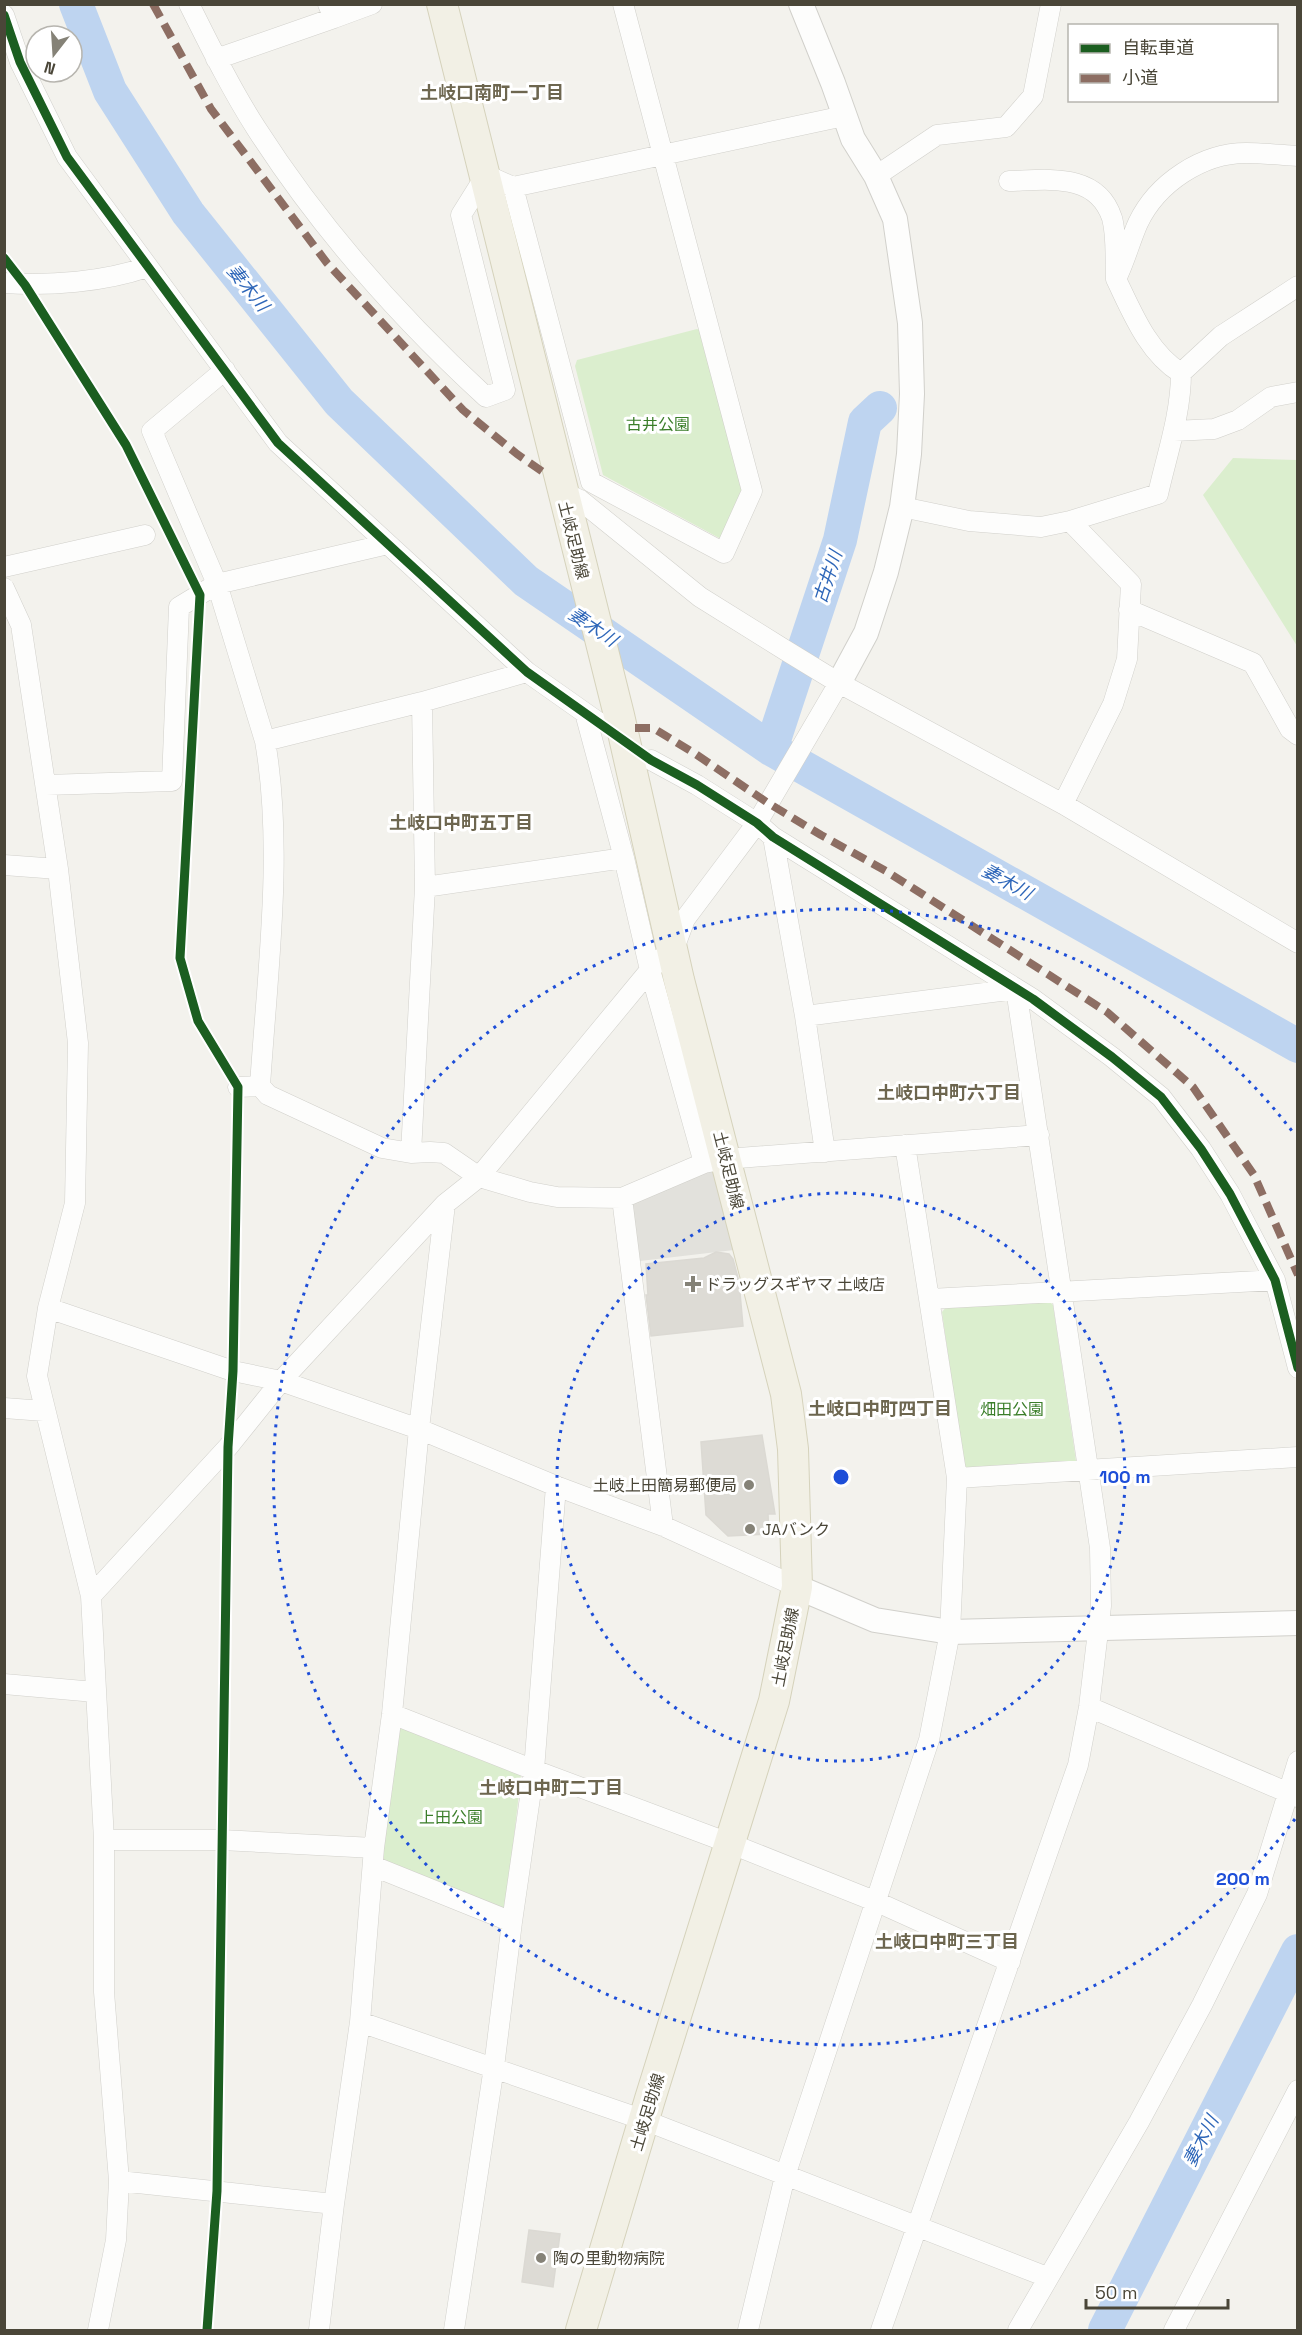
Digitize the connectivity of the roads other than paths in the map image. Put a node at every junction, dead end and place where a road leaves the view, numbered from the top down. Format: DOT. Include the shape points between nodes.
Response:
graph roads {
  1 [pos="189,4"];
  2 [pos="372,4"];
  3 [pos="442,4"];
  4 [pos="624,4"];
  5 [pos="801,4"];
  6 [pos="1051,4"];
  7 [pos="331,11"];
  8 [pos="4,15"];
  9 [pos="216,59"];
  10 [pos="844,116"];
  11 [pos="664,153"];
  12 [pos="1298,156"];
  13 [pos="486,175"];
  14 [pos="876,176"];
  15 [pos="1009,181"];
  16 [pos="513,187"];
  17 [pos="147,267"];
  18 [pos="1116,279"];
  19 [pos="4,283"];
  20 [pos="1298,286"];
  21 [pos="225,370"];
  22 [pos="1181,373"];
  23 [pos="1298,392"];
  24 [pos="1174,431"];
  25 [pos="564,499"];
  26 [pos="902,507"];
  27 [pos="1070,521"];
  28 [pos="145,535"];
  29 [pos="388,544"];
  30 [pos="4,567"];
  31 [pos="217,584"];
  32 [pos="4,588"];
  33 [pos="1129,610"];
  34 [pos="527,672"];
  35 [pos="835,689"];
  36 [pos="422,702"];
  37 [pos="601,717"];
  38 [pos="1298,735"];
  39 [pos="265,741"];
  40 [pos="651,760"];
  41 [pos="46,785"];
  42 [pos="1063,804"];
  43 [pos="757,823"];
  44 [pos="773,837"];
  45 [pos="624,858"];
  46 [pos="4,865"];
  47 [pos="58,869"];
  48 [pos="425,887"];
  49 [pos="1298,943"];
  50 [pos="673,951"];
  51 [pos="650,970"];
  52 [pos="1016,989"];
  53 [pos="805,1016"];
  54 [pos="260,1086"];
  55 [pos="238,1087"];
  56 [pos="1039,1135"];
  57 [pos="905,1145"];
  58 [pos="825,1152"];
  59 [pos="411,1153"];
  60 [pos="715,1161"];
  61 [pos="479,1177"];
  62 [pos="622,1198"];
  63 [pos="445,1204"];
  64 [pos="1275,1280"];
  65 [pos="1060,1292"];
  66 [pos="930,1299"];
  67 [pos="48,1308"];
  68 [pos="1298,1368"];
  69 [pos="282,1382"];
  70 [pos="4,1408"];
  71 [pos="44,1411"];
  72 [pos="419,1429"];
  73 [pos="1298,1457"];
  74 [pos="1088,1470"];
  75 [pos="957,1478"];
  76 [pos="556,1486"];
  77 [pos="663,1526"];
  78 [pos="797,1587"];
  79 [pos="91,1596"];
  80 [pos="1298,1623"];
  81 [pos="1098,1628"];
  82 [pos="951,1632"];
  83 [pos="4,1684"];
  84 [pos="95,1692"];
  85 [pos="1089,1707"];
  86 [pos="392,1714"];
  87 [pos="1298,1761"];
  88 [pos="534,1770"];
  89 [pos="1293,1795"];
  90 [pos="104,1840"];
  91 [pos="729,1843"];
  92 [pos="374,1857"];
  93 [pos="877,1902"];
  94 [pos="512,1922"];
  95 [pos="1010,1962"];
  96 [pos="360,2022"];
  97 [pos="494,2067"];
  98 [pos="1298,2090"];
  99 [pos="644,2120"];
  100 [pos="785,2176"];
  101 [pos="119,2181"];
  102 [pos="334,2204"];
  103 [pos="918,2226"];
  104 [pos="1047,2277"];
  105 [pos="98,2331"];
  106 [pos="319,2331"];
  107 [pos="454,2331"];
  108 [pos="581,2331"];
  109 [pos="748,2331"];
  110 [pos="881,2331"];
  111 [pos="1018,2331"];
  112 [pos="1174,2331"];
  1 -- 9 [label="street"];
  2 -- 7 [label="street"];
  3 -- 13 [label="main road, 土岐足助線"];
  4 -- 11 [label="street"];
  5 -- 10 [label="street"];
  6 -- 14 [label="street" via="1033,96 1006,127 937,135"];
  7 -- 9 [label="street"];
  8 -- 17 [label="street" via="20,62 67,157"];
  9 -- 13 [label="street" via="256,128 334,238 383,295 486,397 505,390 461,215"];
  10 -- 11 [label="street"];
  10 -- 14 [label="street"];
  11 -- 16 [label="street"];
  11 -- 16 [label="street" via="752,490 723,554 591,482"];
  12 -- 18 [label="street" via="1235,154 1216,157 1187,170 1159,191 1138,222"];
  13 -- 16 [label="street"];
  13 -- 25 [label="main road, 土岐足助線"];
  14 -- 26 [label="street" via="895,219 910,323 912,394"];
  15 -- 18 [label="street" via="1061,180 1084,184 1101,196 1112,219"];
  17 -- 19 [label="street" via="118,277 25,285"];
  17 -- 21 [label="street"];
  18 -- 22 [label="street" via="1143,334"];
  20 -- 22 [label="street" via="1221,336"];
  21 -- 29 [label="street" via="278,443"];
  21 -- 31 [label="street" via="152,431"];
  22 -- 24 [label="street"];
  23 -- 24 [label="street" via="1271,397 1238,420 1214,429"];
  24 -- 27 [label="street" via="1158,494"];
  25 -- 35 [label="street" via="580,500 700,597"];
  25 -- 37 [label="main road, 土岐足助線"];
  26 -- 27 [label="street" via="969,521 1041,527"];
  26 -- 35 [label="street" via="866,633"];
  27 -- 33 [label="street" via="1131,584"];
  28 -- 30 [label="street"];
  29 -- 31 [label="street"];
  29 -- 34 [label="street"];
  31 -- 39 [label="street"];
  31 -- 41 [label="street" via="179,607 172,781"];
  32 -- 41 [label="street" via="21,624"];
  33 -- 38 [label="street" via="1253,663 1290,729"];
  33 -- 42 [label="street" via="1126,658 1113,704"];
  34 -- 36 [label="street"];
  34 -- 37 [label="street"];
  35 -- 42 [label="street"];
  35 -- 43 [label="street"];
  36 -- 39 [label="street"];
  36 -- 48 [label="street"];
  37 -- 45 [label="street"];
  37 -- 50 [label="main road, 土岐足助線"];
  39 -- 54 [label="street" via="272,780 272,904"];
  40 -- 43 [label="street"];
  41 -- 47 [label="street"];
  42 -- 49 [label="street"];
  43 -- 44 [label="street"];
  43 -- 50 [label="street" via="685,920"];
  44 -- 52 [label="street"];
  44 -- 53 [label="street"];
  45 -- 48 [label="street"];
  45 -- 51 [label="street"];
  46 -- 47 [label="street"];
  47 -- 67 [label="street" via="78,1043 75,1203"];
  48 -- 59 [label="street"];
  50 -- 51 [label="street"];
  50 -- 60 [label="main road, 土岐足助線"];
  51 -- 60 [label="street"];
  51 -- 61 [label="street"];
  52 -- 53 [label="street"];
  52 -- 56 [label="street"];
  52 -- 64 [label="street" via="1113,1057 1161,1098 1230,1194"];
  53 -- 58 [label="street"];
  54 -- 55 [label="street"];
  54 -- 59 [label="street" via="268,1095 382,1148"];
  56 -- 57 [label="street"];
  56 -- 65 [label="street"];
  57 -- 58 [label="street"];
  57 -- 66 [label="street"];
  58 -- 60 [label="street"];
  59 -- 61 [label="street" via="444,1154"];
  60 -- 62 [label="street"];
  60 -- 78 [label="main road, 土岐足助線" via="786,1394 793,1449"];
  61 -- 62 [label="street" via="557,1197"];
  61 -- 63 [label="street"];
  62 -- 77 [label="street"];
  63 -- 69 [label="street"];
  63 -- 72 [label="street"];
  64 -- 65 [label="street"];
  64 -- 68 [label="street"];
  65 -- 66 [label="street"];
  65 -- 74 [label="street"];
  66 -- 75 [label="street"];
  67 -- 69 [label="street" via="233,1371"];
  67 -- 71 [label="street" via="37,1376"];
  69 -- 72 [label="street"];
  69 -- 79 [label="street"];
  70 -- 71 [label="street"];
  71 -- 79 [label="street"];
  72 -- 76 [label="street"];
  72 -- 86 [label="street"];
  73 -- 74 [label="street"];
  74 -- 75 [label="street"];
  74 -- 81 [label="street" via="1100,1548"];
  75 -- 82 [label="street"];
  76 -- 77 [label="street"];
  76 -- 88 [label="street"];
  77 -- 78 [label="street"];
  78 -- 82 [label="street" via="875,1620"];
  78 -- 91 [label="main road, 土岐足助線" via="774,1701"];
  79 -- 84 [label="street"];
  80 -- 81 [label="street"];
  81 -- 82 [label="street"];
  81 -- 85 [label="street"];
  82 -- 93 [label="street" via="929,1740"];
  83 -- 84 [label="street"];
  84 -- 90 [label="street"];
  85 -- 89 [label="street"];
  85 -- 95 [label="street" via="1078,1765"];
  86 -- 88 [label="street"];
  86 -- 92 [label="street"];
  87 -- 89 [label="street"];
  88 -- 91 [label="street"];
  88 -- 94 [label="street"];
  89 -- 104 [label="street" via="1257,1893 1222,1965 1139,2122"];
  90 -- 92 [label="street" via="221,1840"];
  90 -- 101 [label="street" via="104,1992"];
  91 -- 93 [label="street"];
  91 -- 99 [label="main road, 土岐足助線"];
  92 -- 94 [label="street"];
  92 -- 96 [label="street"];
  93 -- 95 [label="street"];
  93 -- 100 [label="street"];
  94 -- 97 [label="street"];
  95 -- 103 [label="street"];
  96 -- 97 [label="street"];
  96 -- 102 [label="street"];
  97 -- 99 [label="street"];
  97 -- 107 [label="street"];
  98 -- 112 [label="street"];
  99 -- 100 [label="street"];
  99 -- 108 [label="main road, 土岐足助線"];
  100 -- 103 [label="street"];
  100 -- 109 [label="street"];
  101 -- 102 [label="street"];
  101 -- 105 [label="street" via="116,2240"];
  102 -- 106 [label="street"];
  103 -- 104 [label="street"];
  103 -- 110 [label="street"];
  104 -- 111 [label="street"];
}
